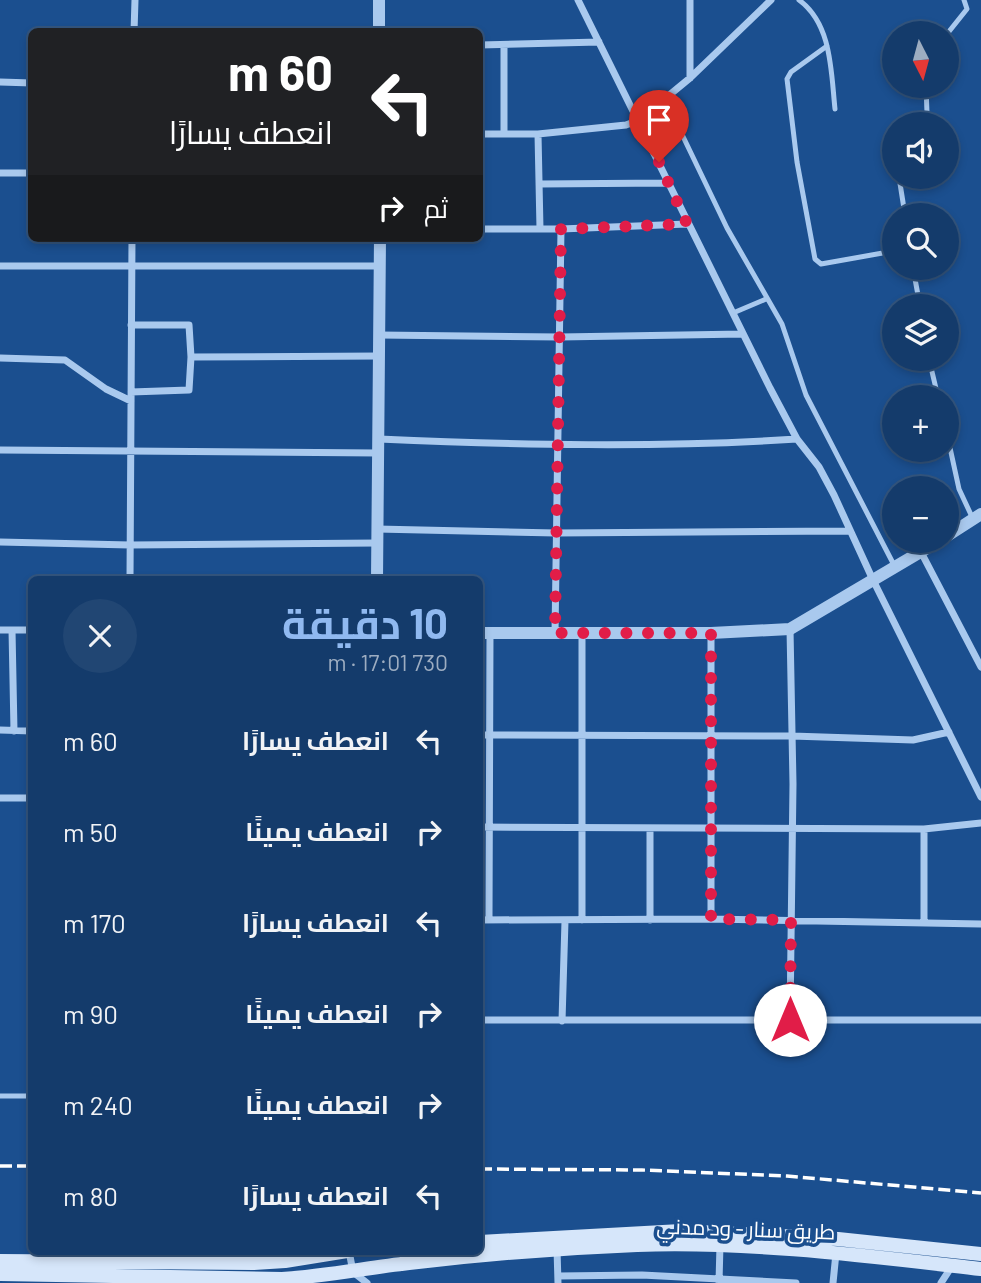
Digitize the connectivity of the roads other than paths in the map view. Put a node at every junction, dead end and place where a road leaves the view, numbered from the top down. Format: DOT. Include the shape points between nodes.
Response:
graph roads {
  1 [pos="135,0"];
  2 [pos="379,0"];
  3 [pos="578,0"];
  4 [pos="690,0"];
  5 [pos="771,0"];
  6 [pos="799,0"];
  7 [pos="964,0"];
  8 [pos="959,21"];
  9 [pos="134,28"];
  10 [pos="379,28"];
  11 [pos="599,42"];
  12 [pos="483,45"];
  13 [pos="503,45"];
  14 [pos="827,46"];
  15 [pos="690,78"];
  16 [pos="0,82"];
  17 [pos="28,83"];
  18 [pos="665,99"];
  19 [pos="835,109"];
  20 [pos="639,120"];
  21 [pos="483,134"];
  22 [pos="505,134"];
  23 [pos="538,134"];
  24 [pos="0,173"];
  25 [pos="28,173"];
  26 [pos="668,183"];
  27 [pos="539,184"];
  28 [pos="687,224"];
  29 [pos="483,229"];
  30 [pos="540,229"];
  31 [pos="561,229"];
  32 [pos="132,242"];
  33 [pos="380,242"];
  34 [pos="882,253"];
  35 [pos="0,265"];
  36 [pos="131,266"];
  37 [pos="380,266"];
  38 [pos="766,299"];
  39 [pos="733,313"];
  40 [pos="131,325"];
  41 [pos="743,334"];
  42 [pos="380,335"];
  43 [pos="560,337"];
  44 [pos="380,356"];
  45 [pos="191,357"];
  46 [pos="0,358"];
  47 [pos="131,392"];
  48 [pos="131,401"];
  49 [pos="797,439"];
  50 [pos="558,445"];
  51 [pos="379,446"];
  52 [pos="0,450"];
  53 [pos="131,450"];
  54 [pos="953,462"];
  55 [pos="977,516"];
  56 [pos="959,528"];
  57 [pos="377,529"];
  58 [pos="850,531"];
  59 [pos="556,533"];
  60 [pos="0,542"];
  61 [pos="377,543"];
  62 [pos="130,545"];
  63 [pos="919,553"];
  64 [pos="922,553"];
  65 [pos="895,568"];
  66 [pos="130,576"];
  67 [pos="377,576"];
  68 [pos="873,580"];
  69 [pos="790,629"];
  70 [pos="0,630"];
  71 [pos="12,630"];
  72 [pos="28,630"];
  73 [pos="582,632"];
  74 [pos="555,633"];
  75 [pos="711,633"];
  76 [pos="485,634"];
  77 [pos="981,667"];
  78 [pos="0,730"];
  79 [pos="14,731"];
  80 [pos="28,731"];
  81 [pos="949,732"];
  82 [pos="483,735"];
  83 [pos="490,735"];
  84 [pos="583,736"];
  85 [pos="711,736"];
  86 [pos="792,736"];
  87 [pos="981,797"];
  88 [pos="0,798"];
  89 [pos="28,798"];
  90 [pos="981,823"];
  91 [pos="483,827"];
  92 [pos="490,827"];
  93 [pos="582,829"];
  94 [pos="650,829"];
  95 [pos="793,829"];
  96 [pos="924,829"];
  97 [pos="710,830"];
  98 [pos="711,919"];
  99 [pos="483,920"];
  100 [pos="489,920"];
  101 [pos="582,920"];
  102 [pos="650,920"];
  103 [pos="791,920"];
  104 [pos="565,921"];
  105 [pos="924,923"];
  106 [pos="981,924"];
  107 [pos="483,1020"];
  108 [pos="790,1020"];
  109 [pos="981,1020"];
  110 [pos="562,1021"];
  111 [pos="0,1096"];
  112 [pos="28,1096"];
  113 [pos="483,1243"];
  114 [pos="720,1245"];
  115 [pos="509,1247"];
  116 [pos="557,1249"];
  117 [pos="483,1251"];
  118 [pos="836,1252"];
  119 [pos="981,1254"];
  120 [pos="318,1255"];
  121 [pos="323,1255"];
  122 [pos="349,1255"];
  123 [pos="459,1255"];
  124 [pos="0,1261"];
  125 [pos="952,1266"];
  126 [pos="981,1269"];
  127 [pos="353,1272"];
  128 [pos="0,1274"];
  129 [pos="558,1279"];
  130 [pos="321,1280"];
  131 [pos="719,1281"];
  132 [pos="367,1283"];
  133 [pos="796,1283"];
  134 [pos="833,1283"];
  135 [pos="941,1283"];
  1 -- 9 [label="street"];
  2 -- 10 [label="street"];
  3 -- 11 [label="street"];
  4 -- 15 [label="street"];
  5 -- 15 [label="street"];
  6 -- 14 [label="lane" via="819,23"];
  7 -- 8 [label="lane" via="967,9"];
  11 -- 13 [label="street"];
  11 -- 20 [label="street"];
  12 -- 13 [label="street"];
  13 -- 22 [label="street"];
  14 -- 19 [label="lane"];
  14 -- 34 [label="lane" via="787,79 815,259 821,264"];
  15 -- 18 [label="street"];
  16 -- 17 [label="street"];
  18 -- 20 [label="street"];
  18 -- 38 [label="lane"];
  20 -- 23 [label="street" via="613,128"];
  20 -- 26 [label="street"];
  21 -- 22 [label="street"];
  22 -- 23 [label="street"];
  23 -- 27 [label="street"];
  24 -- 25 [label="street"];
  26 -- 27 [label="street"];
  26 -- 28 [label="street"];
  27 -- 30 [label="street"];
  28 -- 31 [label="street"];
  28 -- 39 [label="street"];
  29 -- 30 [label="street"];
  30 -- 31 [label="street"];
  31 -- 43 [label="street"];
  32 -- 36 [label="street"];
  33 -- 37 [label="street"];
  35 -- 36 [label="street"];
  36 -- 37 [label="street"];
  36 -- 40 [label="street"];
  37 -- 42 [label="street"];
  38 -- 39 [label="lane"];
  38 -- 65 [label="lane" via="782,324 806,395"];
  39 -- 41 [label="street"];
  40 -- 45 [label="street" via="190,325"];
  40 -- 47 [label="street"];
  41 -- 43 [label="street"];
  41 -- 49 [label="street"];
  42 -- 43 [label="street"];
  42 -- 44 [label="street"];
  43 -- 50 [label="street"];
  44 -- 45 [label="street"];
  44 -- 51 [label="street"];
  45 -- 47 [label="street" via="189,390"];
  46 -- 48 [label="street" via="65,360"];
  47 -- 48 [label="street"];
  48 -- 53 [label="street"];
  49 -- 50 [label="street"];
  49 -- 58 [label="street" via="818,467"];
  50 -- 51 [label="street"];
  50 -- 59 [label="street"];
  51 -- 53 [label="street"];
  51 -- 57 [label="street"];
  52 -- 53 [label="street"];
  53 -- 62 [label="street"];
  54 -- 55 [label="lane" via="959,489"];
  55 -- 56 [label="street"];
  57 -- 59 [label="street"];
  57 -- 61 [label="street"];
  58 -- 59 [label="street"];
  58 -- 68 [label="street"];
  59 -- 74 [label="street"];
  60 -- 62 [label="street"];
  61 -- 62 [label="street"];
  61 -- 67 [label="street"];
  62 -- 66 [label="street"];
  63 -- 65 [label="street"];
  64 -- 77 [label="street"];
  65 -- 68 [label="street"];
  68 -- 69 [label="street"];
  68 -- 81 [label="street"];
  69 -- 75 [label="street"];
  69 -- 86 [label="street"];
  70 -- 71 [label="street"];
  71 -- 72 [label="street"];
  71 -- 79 [label="street"];
  73 -- 74 [label="street"];
  73 -- 75 [label="street"];
  73 -- 84 [label="street"];
  74 -- 76 [label="street"];
  75 -- 85 [label="street"];
  76 -- 83 [label="street"];
  78 -- 79 [label="street"];
  79 -- 80 [label="street"];
  81 -- 86 [label="street" via="913,740"];
  81 -- 87 [label="street"];
  82 -- 83 [label="street"];
  83 -- 84 [label="street"];
  83 -- 92 [label="street"];
  84 -- 85 [label="street"];
  84 -- 93 [label="street"];
  85 -- 86 [label="street"];
  85 -- 97 [label="street"];
  86 -- 95 [label="street"];
  88 -- 89 [label="street"];
  90 -- 96 [label="street"];
  91 -- 92 [label="street"];
  92 -- 93 [label="street"];
  92 -- 100 [label="street"];
  93 -- 94 [label="street"];
  93 -- 101 [label="street"];
  94 -- 97 [label="street"];
  94 -- 102 [label="street"];
  95 -- 96 [label="street"];
  95 -- 97 [label="street"];
  95 -- 103 [label="street"];
  96 -- 105 [label="street"];
  97 -- 98 [label="street"];
  98 -- 102 [label="street"];
  98 -- 103 [label="street"];
  99 -- 100 [label="street"];
  100 -- 104 [label="street"];
  101 -- 102 [label="street"];
  101 -- 104 [label="street"];
  103 -- 105 [label="street"];
  103 -- 108 [label="street"];
  104 -- 110 [label="street"];
  105 -- 106 [label="street"];
  107 -- 110 [label="street"];
  108 -- 109 [label="street"];
  108 -- 110 [label="street"];
  111 -- 112 [label="lane"];
  113 -- 115 [label="main road"];
  114 -- 116 [label="main road, طريق سنار - ود مدني"];
  114 -- 118 [label="main road, طريق سنار - ود مدني"];
  114 -- 131 [label="street"];
  115 -- 116 [label="main road, طريق سنار - ود مدني"];
  115 -- 117 [label="main road"];
  115 -- 119 [label="main road, طريق سنار - ود مدني" via="639,1232 720,1232"];
  116 -- 129 [label="street"];
  118 -- 125 [label="main road, طريق سنار - ود مدني"];
  118 -- 134 [label="street"];
  120 -- 124 [label="main road" via="213,1264"];
  121 -- 130 [label="street"];
  122 -- 127 [label="street"];
  123 -- 127 [label="main road"];
  125 -- 126 [label="main road, طريق سنار - ود مدني"];
  125 -- 135 [label="street"];
  127 -- 130 [label="main road"];
  127 -- 132 [label="street"];
  128 -- 130 [label="main road"];
  129 -- 131 [label="street" via="642,1275"];
  131 -- 133 [label="street"];
}
